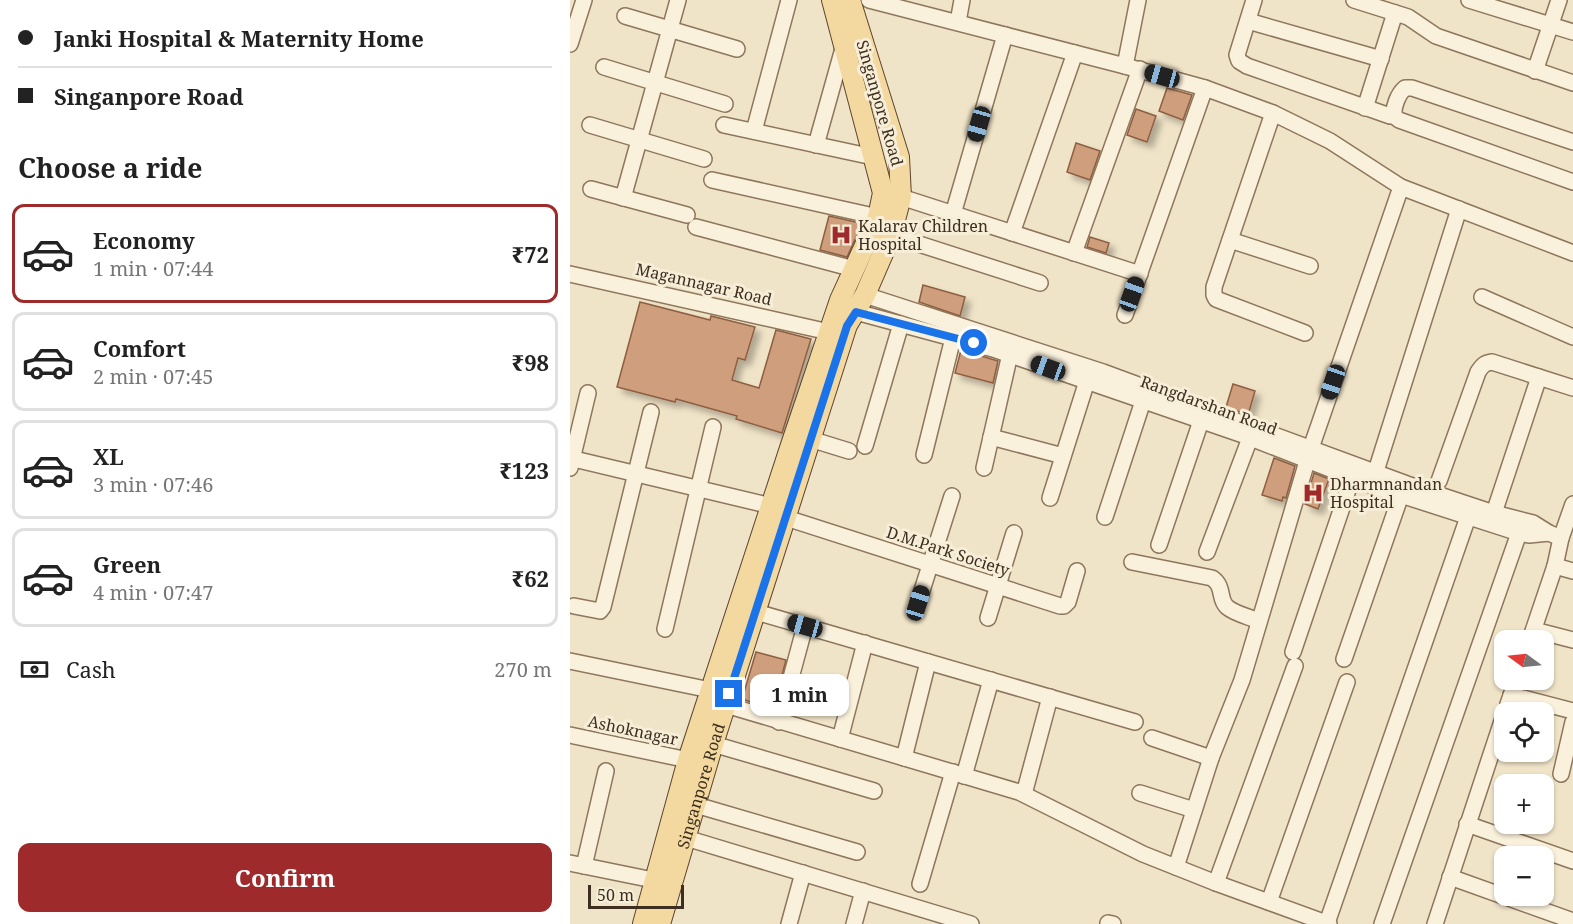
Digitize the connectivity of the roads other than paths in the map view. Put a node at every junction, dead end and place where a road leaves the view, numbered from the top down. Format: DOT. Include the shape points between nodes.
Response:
graph roads {
  1 [pos="584,0"];
  2 [pos="678,0"];
  3 [pos="789,0"];
  4 [pos="832,0"];
  5 [pos="850,0"];
  6 [pos="869,0"];
  7 [pos="962,0"];
  8 [pos="1138,0"];
  9 [pos="1254,0"];
  10 [pos="1354,0"];
  11 [pos="1469,0"];
  12 [pos="1559,0"];
  13 [pos="1395,13"];
  14 [pos="626,16"];
  15 [pos="1248,21"];
  16 [pos="958,22"];
  17 [pos="1551,24"];
  18 [pos="670,30"];
  19 [pos="1573,32"];
  20 [pos="1005,35"];
  21 [pos="570,44"];
  22 [pos="844,45"];
  23 [pos="737,50"];
  24 [pos="1075,53"];
  25 [pos="1381,59"];
  26 [pos="1125,66"];
  27 [pos="603,67"];
  28 [pos="1140,69"];
  29 [pos="1535,71"];
  30 [pos="655,83"];
  31 [pos="1573,83"];
  32 [pos="1205,88"];
  33 [pos="725,104"];
  34 [pos="1365,108"];
  35 [pos="1273,113"];
  36 [pos="1390,116"];
  37 [pos="590,124"];
  38 [pos="724,125"];
  39 [pos="754,131"];
  40 [pos="639,139"];
  41 [pos="1573,142"];
  42 [pos="816,145"];
  43 [pos="873,157"];
  44 [pos="704,159"];
  45 [pos="712,180"];
  46 [pos="1573,182"];
  47 [pos="1401,187"];
  48 [pos="591,189"];
  49 [pos="901,197"];
  50 [pos="623,198"];
  51 [pos="1459,209"];
  52 [pos="953,214"];
  53 [pos="878,217"];
  54 [pos="1012,233"];
  55 [pos="891,236"];
  56 [pos="1230,240"];
  57 [pos="1074,253"];
  58 [pos="1573,254"];
  59 [pos="1310,266"];
  60 [pos="854,269"];
  61 [pos="570,274"];
  62 [pos="1140,274"];
  63 [pos="1040,284"];
  64 [pos="1482,297"];
  65 [pos="860,303"];
  66 [pos="1125,315"];
  67 [pos="901,324"];
  68 [pos="829,332"];
  69 [pos="1305,333"];
  70 [pos="1573,337"];
  71 [pos="953,338"];
  72 [pos="1010,354"];
  73 [pos="1539,377"];
  74 [pos="1087,381"];
  75 [pos="1573,388"];
  76 [pos="588,393"];
  77 [pos="1143,401"];
  78 [pos="651,412"];
  79 [pos="1201,421"];
  80 [pos="713,427"];
  81 [pos="991,437"];
  82 [pos="1250,438"];
  83 [pos="810,439"];
  84 [pos="865,446"];
  85 [pos="849,451"];
  86 [pos="1309,454"];
  87 [pos="924,455"];
  88 [pos="1063,456"];
  89 [pos="571,461"];
  90 [pos="984,468"];
  91 [pos="1376,471"];
  92 [pos="636,474"];
  93 [pos="1352,478"];
  94 [pos="1439,481"];
  95 [pos="698,489"];
  96 [pos="1401,495"];
  97 [pos="952,496"];
  98 [pos="1050,498"];
  99 [pos="1573,504"];
  100 [pos="775,512"];
  101 [pos="1494,513"];
  102 [pos="1105,517"];
  103 [pos="1468,517"];
  104 [pos="1014,533"];
  105 [pos="1519,533"];
  106 [pos="1561,543"];
  107 [pos="1159,545"];
  108 [pos="1207,552"];
  109 [pos="1132,562"];
  110 [pos="930,564"];
  111 [pos="1555,566"];
  112 [pos="1077,571"];
  113 [pos="1573,571"];
  114 [pos="998,586"];
  115 [pos="918,603"];
  116 [pos="574,606"];
  117 [pos="756,612"];
  118 [pos="988,618"];
  119 [pos="1259,621"];
  120 [pos="805,626"];
  121 [pos="665,628"];
  122 [pos="1534,630"];
  123 [pos="1554,638"];
  124 [pos="1573,640"];
  125 [pos="865,644"];
  126 [pos="1344,659"];
  127 [pos="570,661"];
  128 [pos="928,662"];
  129 [pos="991,680"];
  130 [pos="1347,682"];
  131 [pos="1514,690"];
  132 [pos="1512,695"];
  133 [pos="722,697"];
  134 [pos="1050,697"];
  135 [pos="1509,702"];
  136 [pos="1573,711"];
  137 [pos="779,722"];
  138 [pos="1135,722"];
  139 [pos="1573,722"];
  140 [pos="570,735"];
  141 [pos="1152,738"];
  142 [pos="840,739"];
  143 [pos="713,744"];
  144 [pos="1494,746"];
  145 [pos="903,758"];
  146 [pos="1211,758"];
  147 [pos="688,760"];
  148 [pos="606,771"];
  149 [pos="958,774"];
  150 [pos="1561,774"];
  151 [pos="874,791"];
  152 [pos="1140,793"];
  153 [pos="1024,794"];
  154 [pos="696,804"];
  155 [pos="1194,810"];
  156 [pos="1467,824"];
  157 [pos="686,838"];
  158 [pos="857,852"];
  159 [pos="1573,861"];
  160 [pos="577,865"];
  161 [pos="1176,867"];
  162 [pos="803,873"];
  163 [pos="1450,877"];
  164 [pos="663,882"];
  165 [pos="1216,883"];
  166 [pos="920,884"];
  167 [pos="863,891"];
  168 [pos="1269,902"];
  169 [pos="922,917"];
  170 [pos="1300,920"];
  171 [pos="1573,921"];
  172 [pos="643,924"];
  173 [pos="660,924"];
  174 [pos="789,924"];
  175 [pos="854,924"];
  176 [pos="970,924"];
  177 [pos="1328,924"];
  178 [pos="1382,924"];
  179 [pos="1436,924"];
  1 -- 21 [label="street"];
  2 -- 18 [label="street"];
  3 -- 39 [label="street"];
  4 -- 22 [label="main road, Singanpore Road"];
  5 -- 49 [label="main road, Singanpore Road" via="898,157"];
  6 -- 16 [label="street"];
  7 -- 16 [label="street"];
  8 -- 26 [label="street"];
  9 -- 15 [label="street"];
  10 -- 13 [label="street"];
  11 -- 17 [label="street"];
  12 -- 17 [label="street"];
  13 -- 25 [label="street"];
  13 -- 29 [label="street" via="1436,36"];
  14 -- 18 [label="street"];
  15 -- 25 [label="street"];
  15 -- 34 [label="street" via="1237,55 1239,61"];
  16 -- 20 [label="street"];
  17 -- 19 [label="street"];
  17 -- 29 [label="street"];
  18 -- 23 [label="street"];
  18 -- 30 [label="street"];
  20 -- 24 [label="street"];
  20 -- 52 [label="street"];
  22 -- 42 [label="street"];
  22 -- 43 [label="main road, Singanpore Road"];
  24 -- 26 [label="street"];
  24 -- 54 [label="street"];
  25 -- 34 [label="street"];
  26 -- 28 [label="street"];
  27 -- 30 [label="street"];
  28 -- 32 [label="street"];
  28 -- 57 [label="street"];
  29 -- 31 [label="street"];
  30 -- 33 [label="street"];
  30 -- 40 [label="street"];
  32 -- 35 [label="street"];
  32 -- 62 [label="street"];
  34 -- 36 [label="street"];
  35 -- 47 [label="street" via="1330,141"];
  35 -- 56 [label="street"];
  37 -- 40 [label="street"];
  38 -- 39 [label="street"];
  39 -- 42 [label="street"];
  40 -- 44 [label="street"];
  40 -- 50 [label="street"];
  41 -- 46 [label="street" via="1412,88 1400,92 1393,112 1399,120"];
  42 -- 43 [label="street"];
  43 -- 53 [label="main road, Singanpore Road" via="883,193"];
  45 -- 53 [label="street"];
  47 -- 51 [label="street"];
  47 -- 86 [label="street"];
  48 -- 50 [label="street"];
  49 -- 52 [label="street"];
  49 -- 55 [label="main road, Singanpore Road"];
  50 -- 60 [label="street"];
  51 -- 58 [label="street"];
  51 -- 91 [label="street"];
  52 -- 54 [label="street"];
  53 -- 60 [label="main road, Singanpore Road"];
  54 -- 57 [label="street"];
  55 -- 63 [label="street"];
  55 -- 65 [label="main road, Singanpore Road"];
  56 -- 59 [label="street"];
  56 -- 69 [label="street" via="1214,287 1216,299"];
  57 -- 62 [label="street"];
  60 -- 68 [label="main road, Singanpore Road"];
  61 -- 68 [label="street, Magannagar Road"];
  62 -- 66 [label="street"];
  64 -- 70 [label="street"];
  65 -- 67 [label="street, Rangdarshan Road"];
  65 -- 83 [label="main road, Singanpore Road" via="847,326"];
  65 -- 86 [label="street, Rangdarshan Road" via="1103,372"];
  67 -- 71 [label="street, Rangdarshan Road"];
  67 -- 84 [label="street"];
  68 -- 100 [label="main road, Singanpore Road"];
  71 -- 72 [label="street, Rangdarshan Road"];
  71 -- 87 [label="street"];
  72 -- 74 [label="street, Rangdarshan Road"];
  72 -- 81 [label="street"];
  73 -- 75 [label="street"];
  73 -- 94 [label="street" via="1492,362 1481,366"];
  73 -- 101 [label="street"];
  74 -- 77 [label="street, Rangdarshan Road"];
  74 -- 88 [label="street"];
  76 -- 89 [label="street"];
  77 -- 79 [label="street, Rangdarshan Road"];
  77 -- 102 [label="street"];
  78 -- 92 [label="street"];
  79 -- 82 [label="street, Rangdarshan Road"];
  79 -- 107 [label="street"];
  80 -- 95 [label="street"];
  81 -- 88 [label="street"];
  81 -- 90 [label="street"];
  82 -- 86 [label="street, Rangdarshan Road"];
  82 -- 108 [label="street"];
  83 -- 85 [label="street"];
  83 -- 100 [label="main road, Singanpore Road"];
  86 -- 91 [label="street, Rangdarshan Road"];
  86 -- 93 [label="street, Rangdarshan Road"];
  86 -- 119 [label="street"];
  88 -- 98 [label="street"];
  89 -- 92 [label="street, D.M.Park Society"];
  91 -- 101 [label="street, Rangdarshan Road"];
  92 -- 95 [label="street, D.M.Park Society"];
  92 -- 116 [label="street" via="603,607 596,611"];
  93 -- 96 [label="street, Rangdarshan Road"];
  93 -- 165 [label="street"];
  95 -- 100 [label="street, D.M.Park Society"];
  95 -- 121 [label="street"];
  96 -- 103 [label="street, Rangdarshan Road"];
  96 -- 126 [label="street"];
  97 -- 110 [label="street"];
  99 -- 106 [label="street"];
  100 -- 110 [label="street, D.M.Park Society"];
  100 -- 117 [label="main road, Singanpore Road"];
  100 -- 133 [label="main road, Singanpore Road"];
  101 -- 106 [label="street, Rangdarshan Road" via="1533,523"];
  103 -- 105 [label="street, Rangdarshan Road"];
  103 -- 177 [label="street"];
  104 -- 114 [label="street"];
  105 -- 106 [label="street, Rangdarshan Road"];
  105 -- 178 [label="street"];
  106 -- 111 [label="street"];
  109 -- 119 [label="street" via="1212,578 1221,588 1225,606"];
  110 -- 114 [label="street, D.M.Park Society"];
  110 -- 115 [label="street"];
  111 -- 113 [label="street"];
  111 -- 122 [label="street"];
  112 -- 114 [label="street, D.M.Park Society" via="1064,606"];
  114 -- 118 [label="street"];
  117 -- 120 [label="street"];
  117 -- 133 [label="main road, Singanpore Road"];
  119 -- 146 [label="street" via="1242,680"];
  120 -- 125 [label="street"];
  120 -- 137 [label="street"];
  123 -- 124 [label="street"];
  125 -- 128 [label="street"];
  125 -- 142 [label="street"];
  127 -- 133 [label="street"];
  128 -- 129 [label="street"];
  128 -- 145 [label="street"];
  129 -- 134 [label="street"];
  129 -- 149 [label="street"];
  130 -- 168 [label="street"];
  131 -- 132 [label="street"];
  132 -- 135 [label="street"];
  132 -- 136 [label="street"];
  133 -- 137 [label="street"];
  133 -- 143 [label="main road, Singanpore Road"];
  133 -- 147 [label="main road, Singanpore Road"];
  134 -- 138 [label="street"];
  134 -- 153 [label="street"];
  137 -- 142 [label="street"];
  139 -- 150 [label="street"];
  140 -- 147 [label="street, Ashoknagar"];
  141 -- 146 [label="street"];
  142 -- 145 [label="street"];
  143 -- 151 [label="street"];
  143 -- 154 [label="main road, Singanpore Road"];
  144 -- 156 [label="street"];
  145 -- 149 [label="street"];
  146 -- 155 [label="street"];
  147 -- 164 [label="main road, Singanpore Road"];
  148 -- 160 [label="street"];
  149 -- 153 [label="street"];
  149 -- 166 [label="street"];
  152 -- 155 [label="street"];
  153 -- 161 [label="street"];
  154 -- 157 [label="main road, Singanpore Road"];
  154 -- 158 [label="street"];
  155 -- 161 [label="street"];
  156 -- 159 [label="street"];
  156 -- 163 [label="street"];
  157 -- 162 [label="street"];
  157 -- 164 [label="main road, Singanpore Road"];
  160 -- 164 [label="street"];
  161 -- 165 [label="street"];
  162 -- 167 [label="street"];
  162 -- 174 [label="street"];
  163 -- 171 [label="street"];
  163 -- 179 [label="street"];
  164 -- 172 [label="main road, Singanpore Road"];
  164 -- 173 [label="main road, Singanpore Road"];
  165 -- 168 [label="street"];
  167 -- 169 [label="street"];
  167 -- 175 [label="street"];
  168 -- 170 [label="street"];
  169 -- 176 [label="street"];
  170 -- 177 [label="street"];
}
